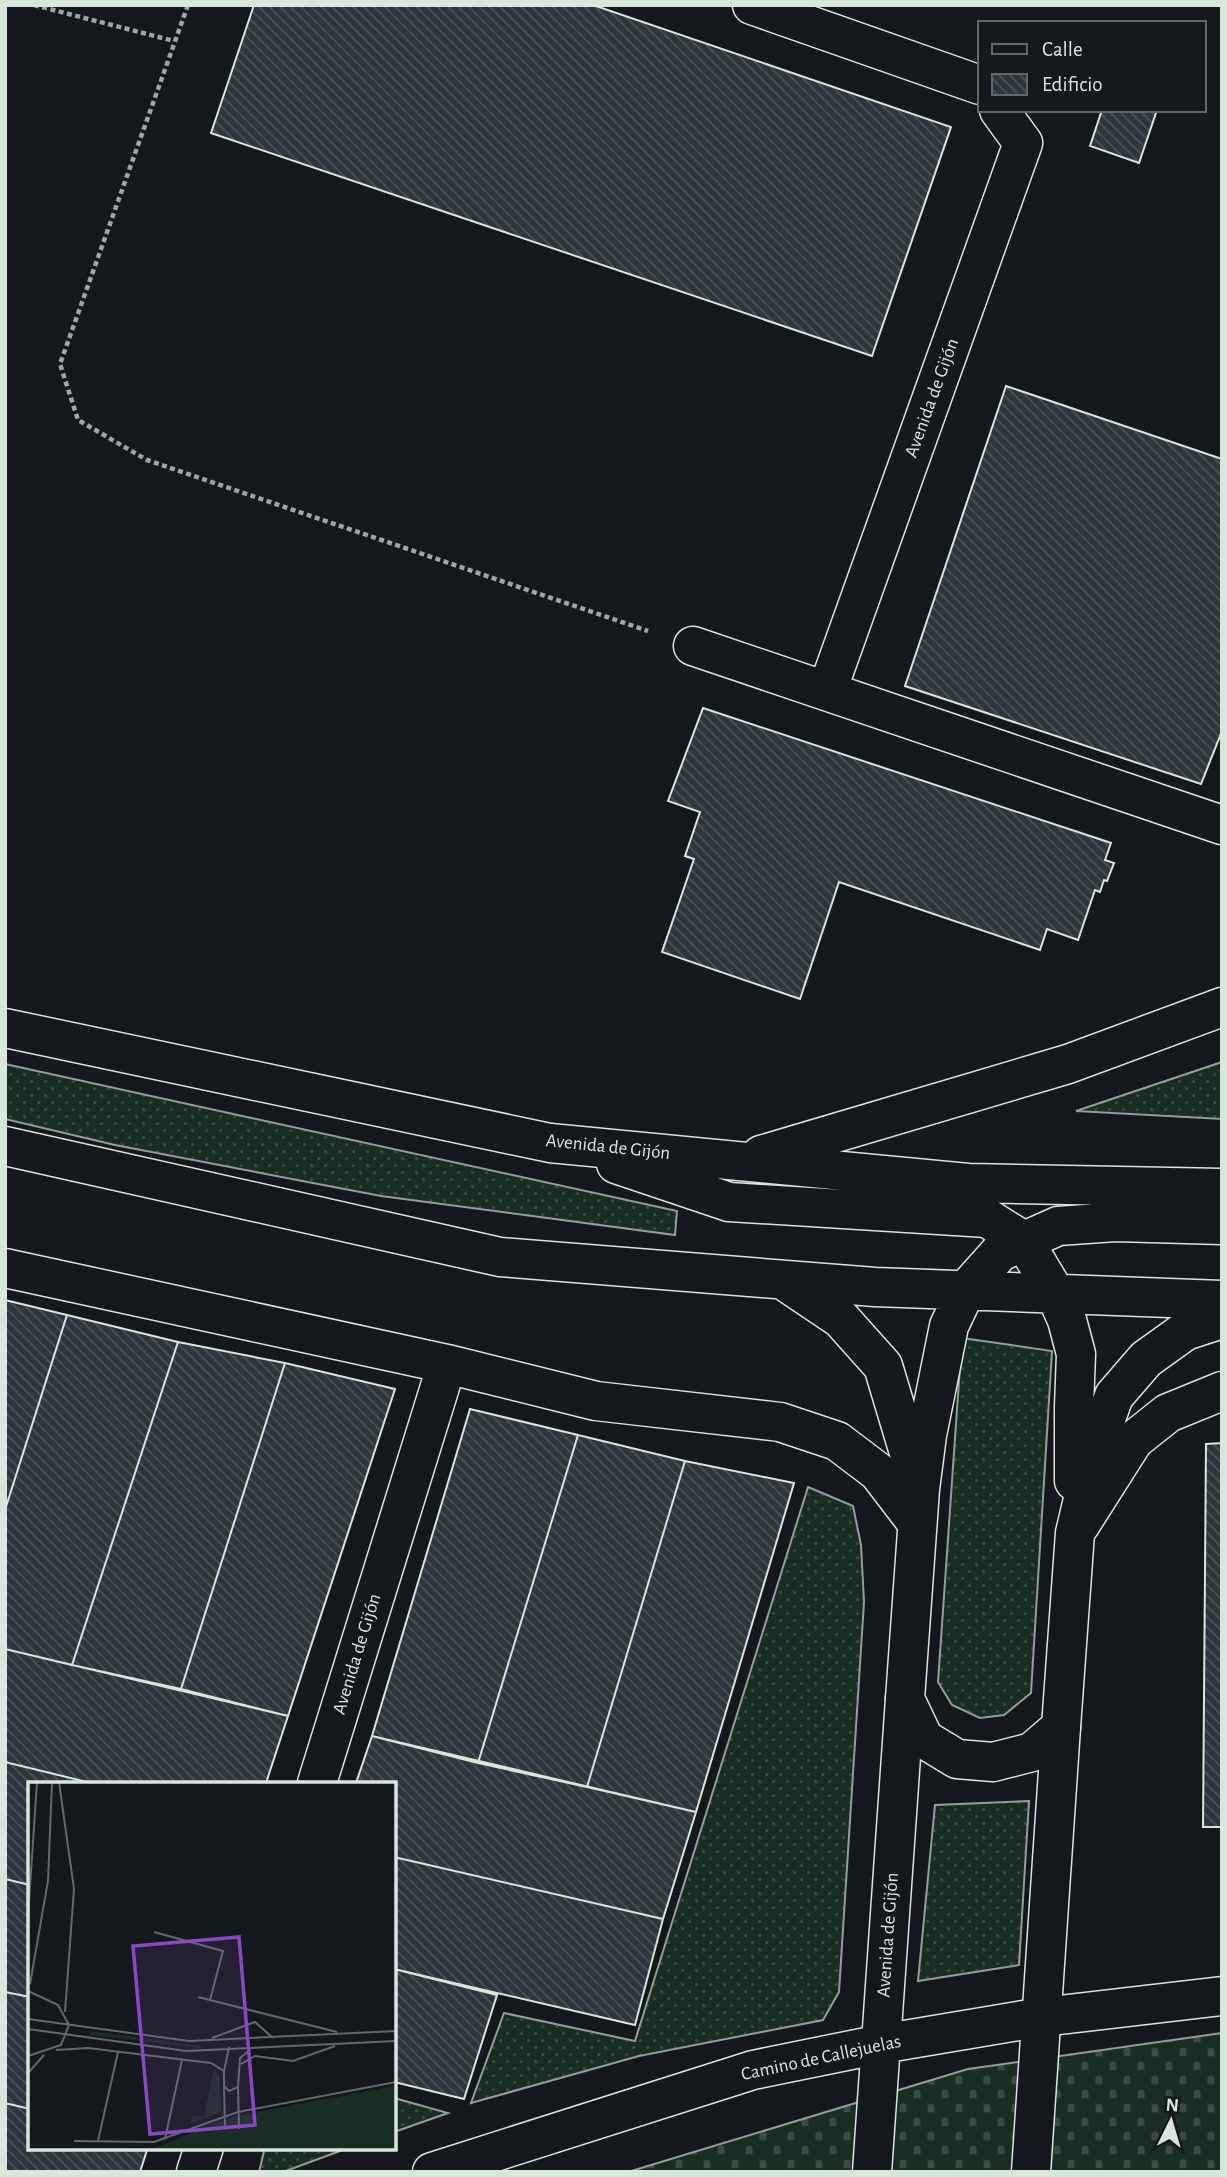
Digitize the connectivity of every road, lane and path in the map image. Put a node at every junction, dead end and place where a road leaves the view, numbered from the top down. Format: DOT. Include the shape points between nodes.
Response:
graph roads {
  1 [pos="34,5"];
  2 [pos="188,5"];
  3 [pos="752,5"];
  4 [pos="174,41"];
  5 [pos="978,84"];
  6 [pos="1000,112"];
  7 [pos="693,646"];
  8 [pos="827,691"];
  9 [pos="1222,825"];
  10 [pos="1222,1007"];
  11 [pos="5,1028"];
  12 [pos="550,1143"];
  13 [pos="5,1146"];
  14 [pos="742,1160"];
  15 [pos="1222,1188"];
  16 [pos="1222,1226"];
  17 [pos="1024,1241"];
  18 [pos="5,1268"];
  19 [pos="781,1279"];
  20 [pos="966,1290"];
  21 [pos="1055,1293"];
  22 [pos="1222,1300"];
  23 [pos="1222,1319"];
  24 [pos="447,1364"];
  25 [pos="1222,1391"];
  26 [pos="919,1506"];
  27 [pos="1075,1532"];
  28 [pos="905,1699"];
  29 [pos="1062,1727"];
  30 [pos="317,1782"];
  31 [pos="1222,1996"];
  32 [pos="1042,2017"];
  33 [pos="881,2044"];
  34 [pos="203,2149"];
  35 [pos="196,2172"];
  36 [pos="432,2172"];
  37 [pos="872,2172"];
  38 [pos="1031,2172"];
  1 -- 4 [label="path"];
  2 -- 4 [label="path"];
  3 -- 5 [label="main road"];
  4 -- 7 [label="path" via="60,364 78,420 147,460"];
  6 -- 8 [label="main road, Avenida de Gijón" via="1023,144"];
  7 -- 8 [label="main road"];
  8 -- 9 [label="main road"];
  10 -- 14 [label="main road" via="1068,1064"];
  11 -- 12 [label="main road, Avenida de Gijón"];
  12 -- 14 [label="main road, Avenida de Gijón"];
  12 -- 17 [label="main road" via="729,1202 987,1218"];
  13 -- 19 [label="main road" via="500,1257"];
  14 -- 15 [label="main road, Avenida de Gijón" via="968,1183"];
  16 -- 17 [label="main road, Avenida de Gijón" via="1115,1222 1058,1226"];
  17 -- 20 [label="main road, Avenida de Gijón" via="1000,1252"];
  17 -- 21 [label="main road"];
  18 -- 24 [label="main road"];
  19 -- 20 [label="main road"];
  19 -- 26 [label="main road" via="841,1319 883,1366"];
  20 -- 21 [label="main road"];
  20 -- 26 [label="main road, Avenida de Gijón" via="949,1326 927,1435"];
  21 -- 22 [label="main road"];
  21 -- 27 [label="main road" via="1076,1354"];
  23 -- 27 [label="main road" via="1175,1338 1146,1359 1114,1396 1094,1453"];
  24 -- 26 [label="main road" via="596,1401 780,1422 837,1441"];
  24 -- 30 [label="main road, Avenida de Gijón"];
  25 -- 27 [label="main road" via="1168,1413 1134,1440"];
  26 -- 28 [label="main road, Avenida de Gijón"];
  27 -- 29 [label="main road"];
  28 -- 29 [label="main road" via="924,1739 957,1759 993,1762 1031,1752"];
  28 -- 33 [label="main road, Avenida de Gijón"];
  29 -- 32 [label="main road"];
  31 -- 32 [label="main road, Camino de Callejuelas"];
  32 -- 33 [label="main road, Camino de Callejuelas"];
  32 -- 38 [label="main road"];
  33 -- 36 [label="main road, Camino de Callejuelas" via="753,2070"];
  33 -- 37 [label="main road, Avenida de Gijón"];
  34 -- 35 [label="main road"];
}
